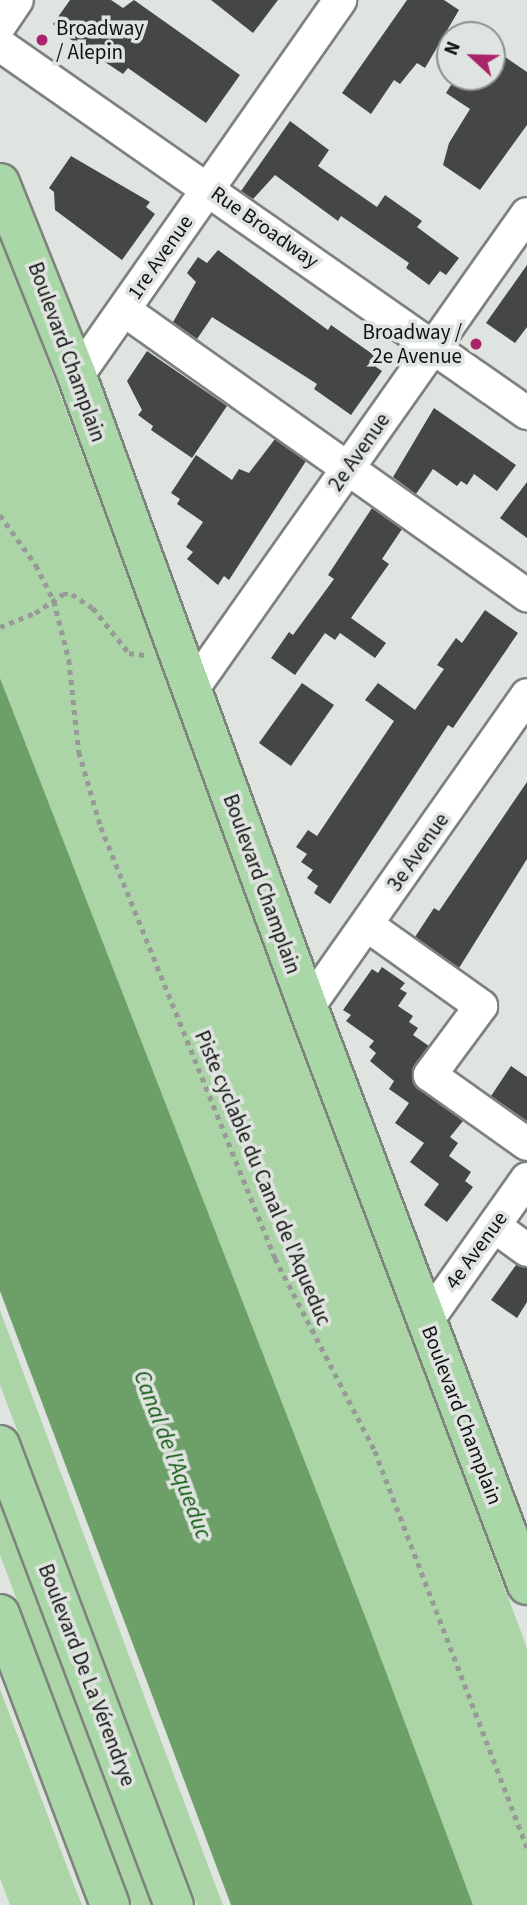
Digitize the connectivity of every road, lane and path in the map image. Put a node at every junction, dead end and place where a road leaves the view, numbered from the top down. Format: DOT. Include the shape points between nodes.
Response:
graph roads {
  1 [pos="18,0"];
  2 [pos="340,0"];
  3 [pos="0,25"];
  4 [pos="0,45"];
  5 [pos="0,183"];
  6 [pos="209,188"];
  7 [pos="527,214"];
  8 [pos="124,310"];
  9 [pos="433,347"];
  10 [pos="77,376"];
  11 [pos="527,413"];
  12 [pos="348,468"];
  13 [pos="0,515"];
  14 [pos="527,595"];
  15 [pos="54,601"];
  16 [pos="0,627"];
  17 [pos="157,653"];
  18 [pos="191,691"];
  19 [pos="527,695"];
  20 [pos="367,925"];
  21 [pos="308,1007"];
  22 [pos="527,1144"];
  23 [pos="527,1179"];
  24 [pos="494,1226"];
  25 [pos="527,1250"];
  26 [pos="426,1322"];
  27 [pos="0,1446"];
  28 [pos="527,1585"];
  29 [pos="0,1614"];
  30 [pos="527,1847"];
  31 [pos="110,1905"];
  32 [pos="174,1905"];
  1 -- 3 [label="street"];
  2 -- 6 [label="street, 1re Avenue"];
  4 -- 6 [label="street, Rue Broadway"];
  5 -- 10 [label="main road, Boulevard Champlain"];
  6 -- 8 [label="street, 1re Avenue"];
  6 -- 9 [label="street, Rue Broadway"];
  7 -- 9 [label="street, 2e Avenue"];
  8 -- 10 [label="street, 1re Avenue"];
  8 -- 12 [label="street"];
  9 -- 11 [label="street, Rue Broadway"];
  9 -- 12 [label="street, 2e Avenue"];
  10 -- 18 [label="main road, Boulevard Champlain"];
  12 -- 14 [label="street"];
  12 -- 18 [label="street, 2e Avenue"];
  13 -- 15 [label="path, Piste cyclable du Canal de l'Aqueduc" via="36,565"];
  15 -- 16 [label="path"];
  15 -- 17 [label="path" via="72,594 93,608 129,653"];
  15 -- 30 [label="path, Piste cyclable du Canal de l'Aqueduc" via="69,660 79,752 100,827 275,1258 375,1451"];
  18 -- 21 [label="main road, Boulevard Champlain"];
  19 -- 20 [label="street, 3e Avenue"];
  20 -- 21 [label="street, 3e Avenue"];
  20 -- 22 [label="street" via="481,1006 430,1075"];
  21 -- 26 [label="main road, Boulevard Champlain"];
  23 -- 24 [label="street, 4e Avenue"];
  24 -- 25 [label="street"];
  24 -- 26 [label="street, 4e Avenue"];
  26 -- 28 [label="main road, Boulevard Champlain"];
  27 -- 32 [label="main road, Boulevard De La Vérendrye"];
  29 -- 31 [label="main road"];
}
